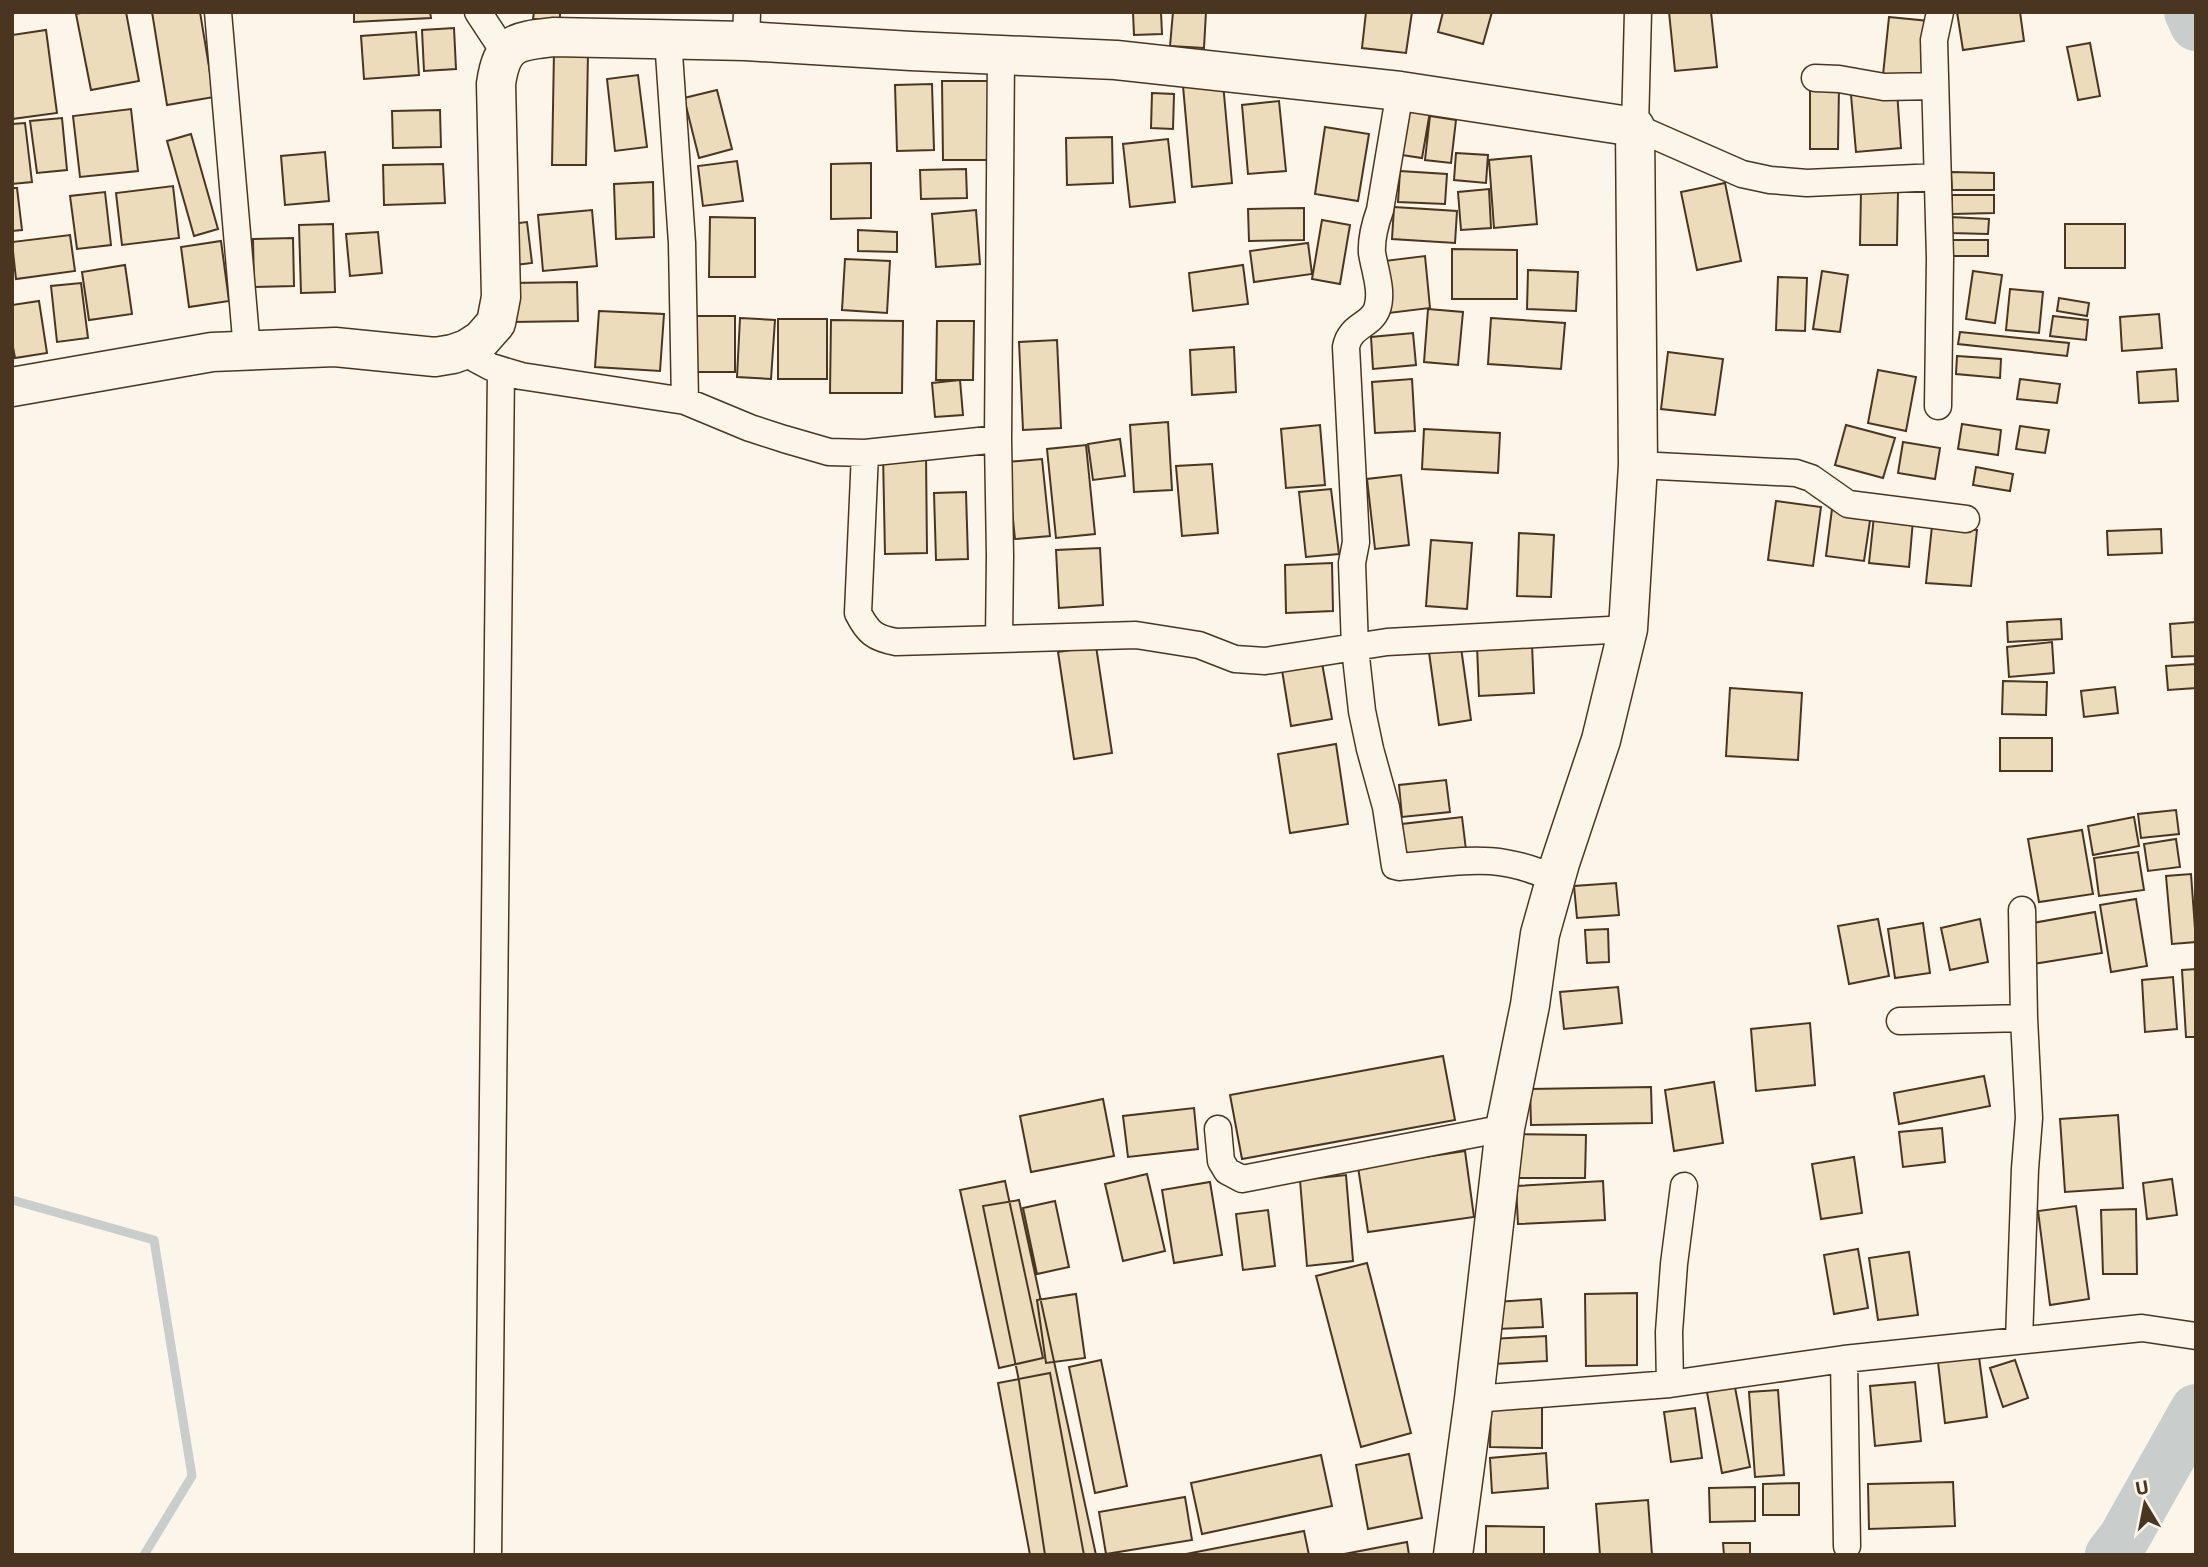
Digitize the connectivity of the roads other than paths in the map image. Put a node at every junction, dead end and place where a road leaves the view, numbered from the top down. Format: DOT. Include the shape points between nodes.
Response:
graph roads {
  1 [pos="218,12"];
  2 [pos="478,12"];
  3 [pos="1639,12"];
  4 [pos="1940,12"];
  5 [pos="746,27"];
  6 [pos="668,39"];
  7 [pos="505,53"];
  8 [pos="1001,55"];
  9 [pos="1815,78"];
  10 [pos="1935,86"];
  11 [pos="1400,91"];
  12 [pos="1635,127"];
  13 [pos="1937,177"];
  14 [pos="467,349"];
  15 [pos="247,350"];
  16 [pos="501,370"];
  17 [pos="12,387"];
  18 [pos="685,401"];
  19 [pos="1938,406"];
  20 [pos="998,439"];
  21 [pos="865,453"];
  22 [pos="1638,465"];
  23 [pos="1966,519"];
  24 [pos="1628,629"];
  25 [pos="999,639"];
  26 [pos="1355,648"];
  27 [pos="1556,879"];
  28 [pos="2022,910"];
  29 [pos="2024,1018"];
  30 [pos="1900,1021"];
  31 [pos="1505,1128"];
  32 [pos="1218,1129"];
  33 [pos="1684,1186"];
  34 [pos="2196,1336"];
  35 [pos="2019,1340"];
  36 [pos="1844,1359"];
  37 [pos="1671,1384"];
  38 [pos="1474,1399"];
  39 [pos="1847,1546"];
  40 [pos="488,1555"];
  41 [pos="1453,1555"];
  1 -- 15 [label="street"];
  2 -- 7 [label="street"];
  3 -- 12 [label="street"];
  4 -- 10 [label="street" via="1934,40"];
  5 -- 6 [label="street"];
  5 -- 8 [label="street"];
  6 -- 7 [label="street" via="554,37 515,44"];
  6 -- 18 [label="street" via="682,243"];
  7 -- 14 [label="street" via="496,84 501,297 496,323"];
  8 -- 11 [label="street" via="1116,60"];
  8 -- 20 [label="street"];
  9 -- 10 [label="street" via="1884,87"];
  10 -- 13 [label="street"];
  11 -- 12 [label="street"];
  11 -- 26 [label="street" via="1372,240 1377,309 1348,337 1346,347 1356,542 1352,563"];
  12 -- 13 [label="street" via="1742,174 1770,180 1807,183"];
  12 -- 22 [label="street"];
  13 -- 19 [label="street"];
  14 -- 15 [label="street" via="435,357 335,347"];
  14 -- 16 [label="street" via="476,359"];
  15 -- 17 [label="street" via="165,359"];
  16 -- 18 [label="street"];
  16 -- 40 [label="street"];
  18 -- 21 [label="street" via="784,439 829,452"];
  20 -- 21 [label="street"];
  20 -- 25 [label="street"];
  21 -- 25 [label="street" via="858,613 866,629 896,642"];
  22 -- 23 [label="street" via="1796,473 1848,504"];
  22 -- 24 [label="street"];
  24 -- 26 [label="street" via="1387,642"];
  24 -- 27 [label="street" via="1601,740"];
  25 -- 26 [label="street" via="1136,635 1265,662"];
  26 -- 27 [label="street" via="1362,711 1387,807 1395,866 1490,859"];
  27 -- 31 [label="street" via="1540,934"];
  28 -- 29 [label="street"];
  29 -- 30 [label="street"];
  29 -- 35 [label="street" via="2029,1118"];
  31 -- 32 [label="street" via="1242,1179 1227,1171 1221,1161"];
  31 -- 38 [label="street"];
  33 -- 37 [label="street" via="1669,1332"];
  34 -- 35 [label="street" via="2142,1328"];
  35 -- 36 [label="street"];
  36 -- 37 [label="street"];
  36 -- 39 [label="street"];
  37 -- 38 [label="street"];
  38 -- 41 [label="street"];
}
